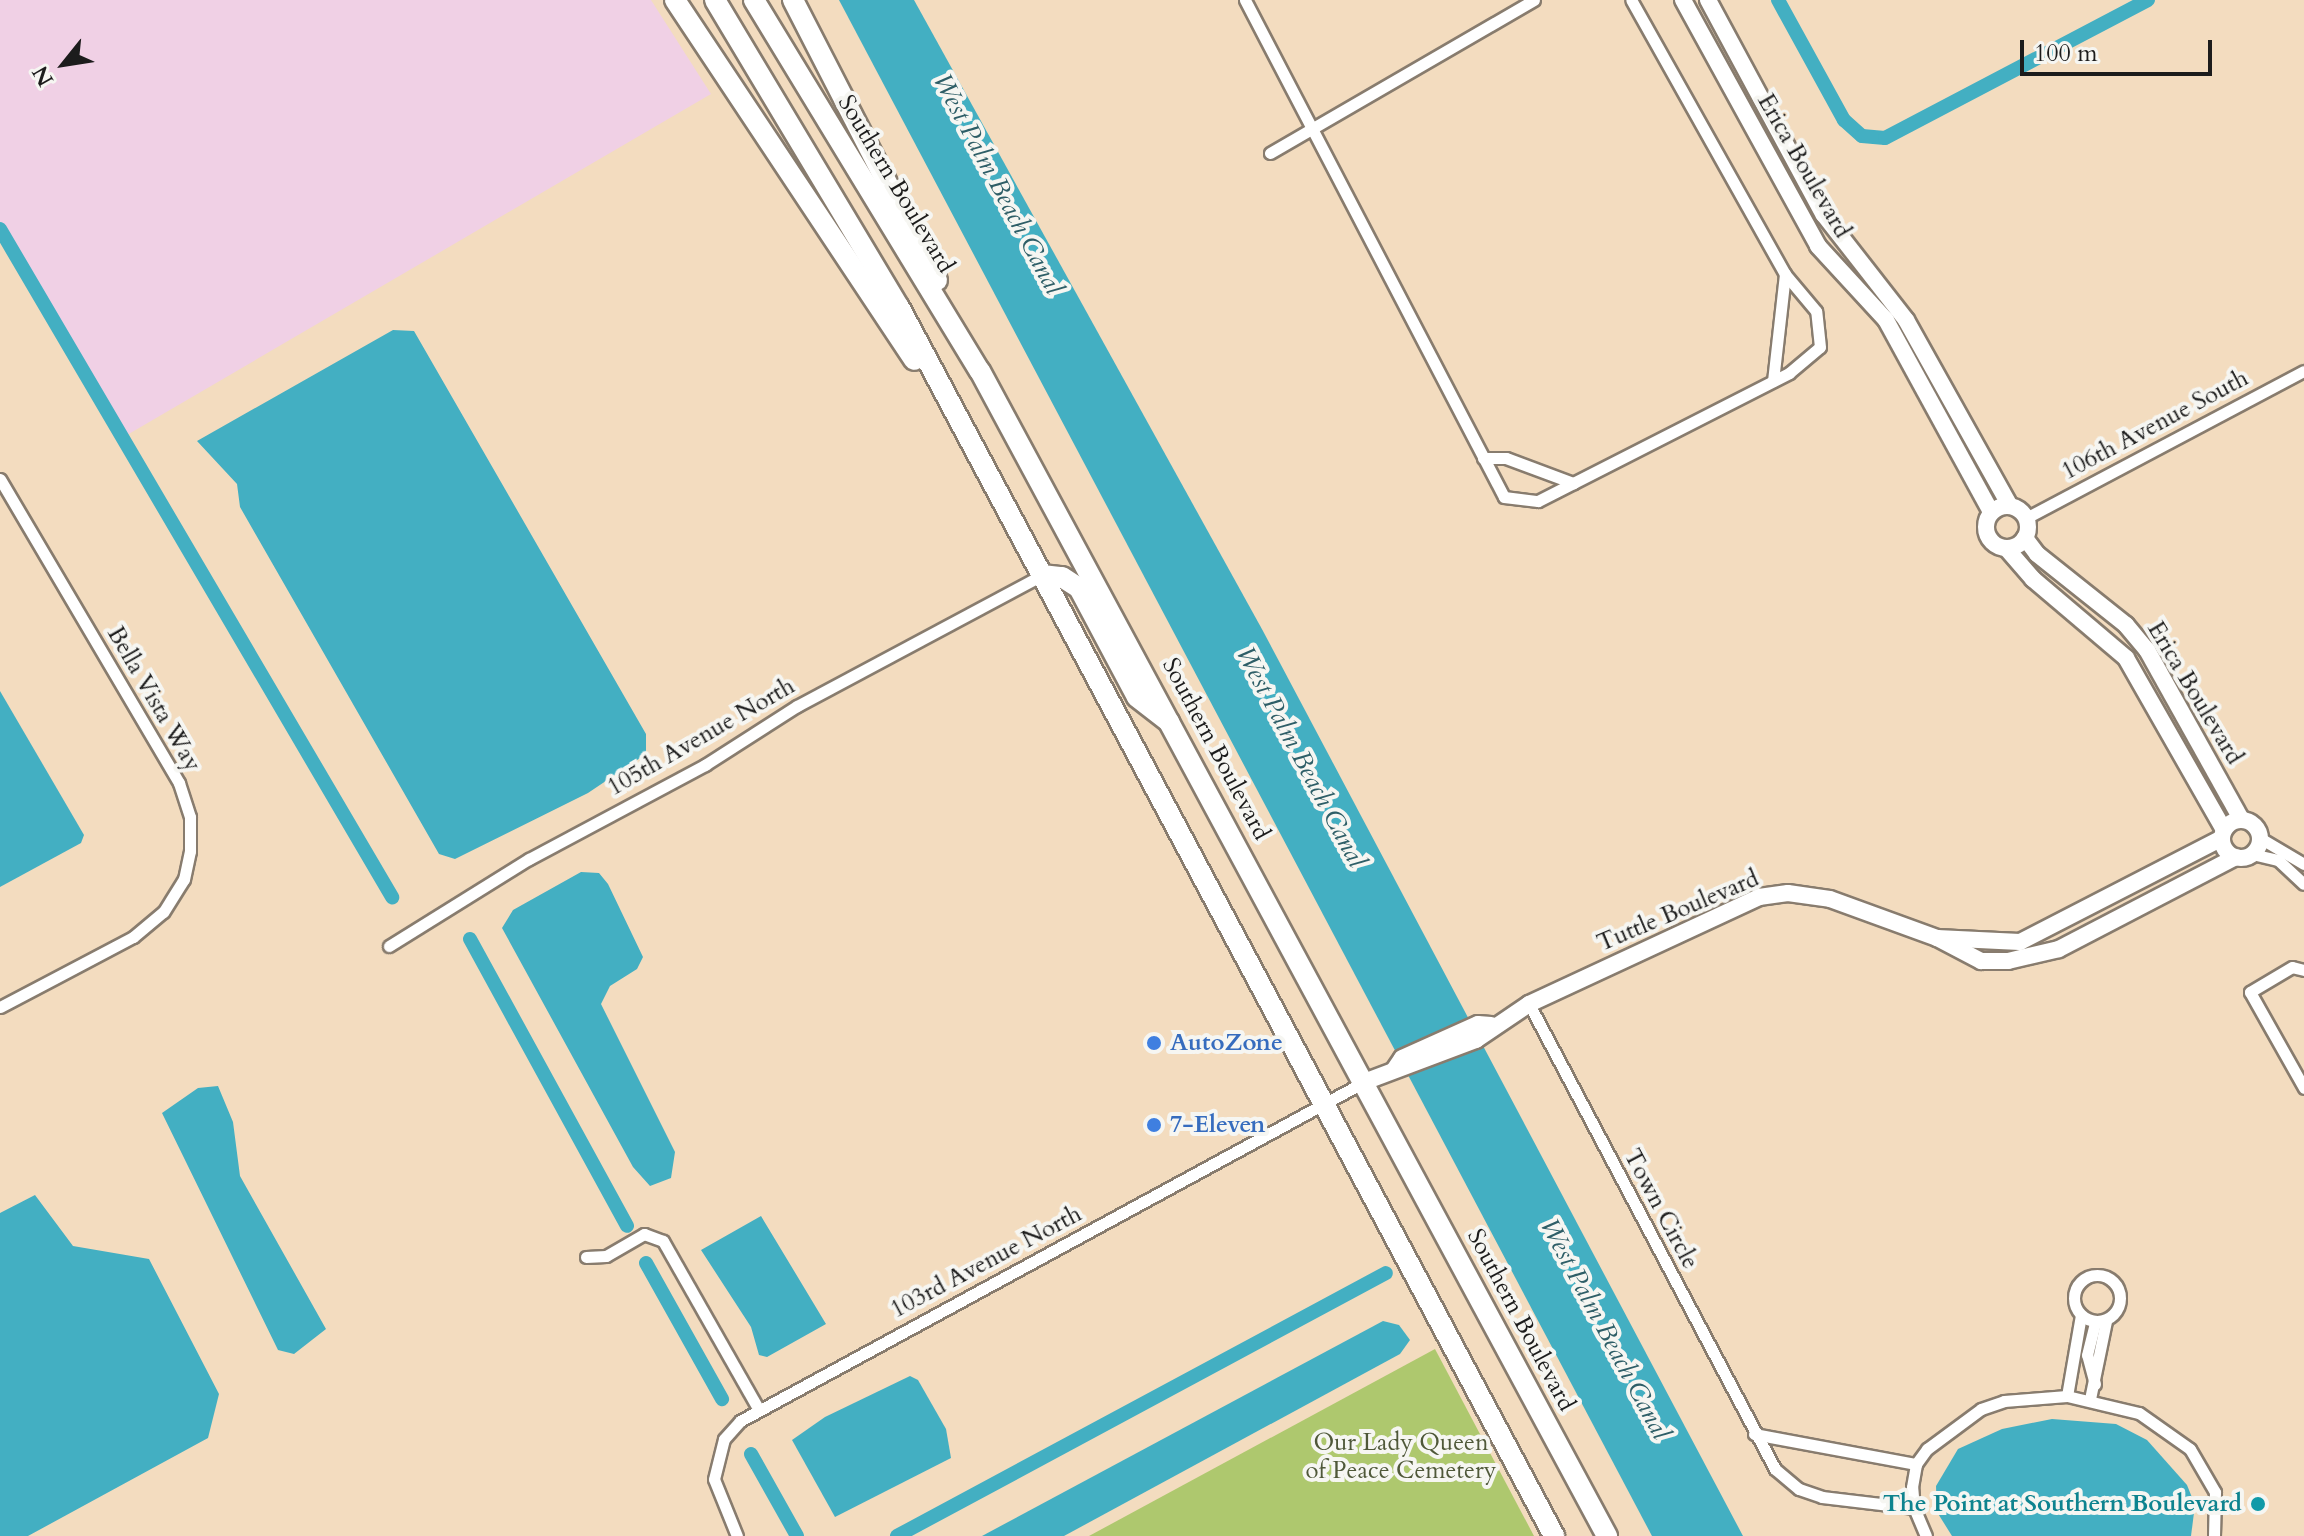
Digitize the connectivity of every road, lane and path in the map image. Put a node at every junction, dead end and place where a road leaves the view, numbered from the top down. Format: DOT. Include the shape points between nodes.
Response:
graph roads {
  1 [pos="675,0"];
  2 [pos="715,0"];
  3 [pos="754,0"];
  4 [pos="793,0"];
  5 [pos="1245,0"];
  6 [pos="1534,0"];
  7 [pos="1631,0"];
  8 [pos="1683,0"];
  9 [pos="1708,0"];
  10 [pos="1313,128"];
  11 [pos="1270,153"];
  12 [pos="1785,274"];
  13 [pos="980,371"];
  14 [pos="2304,371"];
  15 [pos="1773,381"];
  16 [pos="1483,458"];
  17 [pos="981,463"];
  18 [pos="0,479"];
  19 [pos="1573,483"];
  20 [pos="2010,506"];
  21 [pos="1991,512"];
  22 [pos="2026,518"];
  23 [pos="2025,538"];
  24 [pos="2007,549"];
  25 [pos="1042,575"];
  26 [pos="1175,727"];
  27 [pos="2241,819"];
  28 [pos="2223,834"];
  29 [pos="2260,838"];
  30 [pos="2244,856"];
  31 [pos="2304,864"];
  32 [pos="2304,884"];
  33 [pos="1937,938"];
  34 [pos="389,946"];
  35 [pos="2304,970"];
  36 [pos="1529,1004"];
  37 [pos="0,1007"];
  38 [pos="1364,1082"];
  39 [pos="2304,1088"];
  40 [pos="1323,1104"];
  41 [pos="586,1257"];
  42 [pos="2081,1315"];
  43 [pos="2100,1322"];
  44 [pos="2067,1396"];
  45 [pos="2090,1399"];
  46 [pos="758,1408"];
  47 [pos="1754,1434"];
  48 [pos="1916,1464"];
  49 [pos="1914,1508"];
  50 [pos="737,1536"];
  51 [pos="1554,1536"];
  52 [pos="1607,1536"];
  53 [pos="1926,1536"];
  54 [pos="2214,1536"];
  1 -- 17 [label="highway"];
  2 -- 17 [label="highway" via="899,307"];
  3 -- 13 [label="highway, Southern Boulevard"];
  4 -- 13 [label="highway" via="892,186"];
  5 -- 10 [label="street"];
  6 -- 10 [label="street"];
  7 -- 12 [label="street"];
  8 -- 21 [label="street, Erica Boulevard" via="1818,246 1886,320"];
  9 -- 20 [label="street, Erica Boulevard" via="1824,215 1906,320"];
  10 -- 11 [label="street"];
  10 -- 16 [label="street"];
  12 -- 15 [label="street"];
  12 -- 15 [label="street" via="1816,311 1820,347"];
  13 -- 26 [label="highway, Southern Boulevard"];
  14 -- 22 [label="street, 106th Avenue South"];
  15 -- 19 [label="street"];
  16 -- 19 [label="street" via="1506,458"];
  16 -- 19 [label="street" via="1504,497 1538,501"];
  17 -- 25 [label="highway"];
  18 -- 37 [label="street, Bella Vista Way" via="179,783 190,817 184,879 163,912 133,937"];
  20 -- 21 [label="street"];
  20 -- 22 [label="street"];
  21 -- 24 [label="street" via="1985,525 1989,539"];
  22 -- 23 [label="street"];
  23 -- 24 [label="street"];
  23 -- 27 [label="street, Erica Boulevard" via="2037,554 2126,625 2147,650"];
  24 -- 28 [label="street, Erica Boulevard" via="2033,579 2126,658"];
  25 -- 26 [label="highway" via="1062,577 1079,588 1137,697"];
  25 -- 34 [label="street, 105th Avenue North" via="797,706 705,765 529,859"];
  25 -- 40 [label="highway"];
  26 -- 38 [label="highway, Southern Boulevard"];
  27 -- 28 [label="street"];
  27 -- 29 [label="street" via="2253,824"];
  28 -- 30 [label="street" via="2225,850"];
  28 -- 33 [label="street, Tuttle Boulevard" via="2047,933 2000,945 1962,935"];
  29 -- 30 [label="street"];
  29 -- 31 [label="street"];
  30 -- 32 [label="street" via="2278,860"];
  30 -- 33 [label="street, Tuttle Boulevard" via="2029,959 1981,961"];
  33 -- 36 [label="street, Tuttle Boulevard" via="1830,899 1788,893 1759,897"];
  35 -- 39 [label="street" via="2292,967 2250,992"];
  36 -- 38 [label="street, Tuttle Boulevard" via="1491,1025 1478,1024 1402,1058 1394,1070"];
  36 -- 47 [label="street, Town Circle"];
  38 -- 40 [label="street, 103rd Avenue North"];
  38 -- 52 [label="highway, Southern Boulevard"];
  40 -- 46 [label="street, 103rd Avenue North"];
  40 -- 51 [label="highway"];
  41 -- 46 [label="street" via="606,1256 644,1234 663,1241"];
  42 -- 43 [label="street"];
  42 -- 43 [label="street" via="2074,1302 2077,1287 2088,1277 2102,1275 2115,1283 2121,1297"];
  42 -- 44 [label="street"];
  43 -- 45 [label="street" via="2087,1355 2095,1385"];
  44 -- 45 [label="street"];
  44 -- 48 [label="street" via="2004,1401 1981,1409 1943,1435"];
  45 -- 54 [label="street" via="2139,1413 2190,1449 2215,1492"];
  46 -- 50 [label="street, 103rd Avenue North" via="724,1439 714,1479"];
  47 -- 48 [label="street"];
  47 -- 49 [label="street, Town Circle" via="1775,1469 1799,1489 1844,1501"];
  48 -- 49 [label="street"];
  49 -- 53 [label="street"];
}
